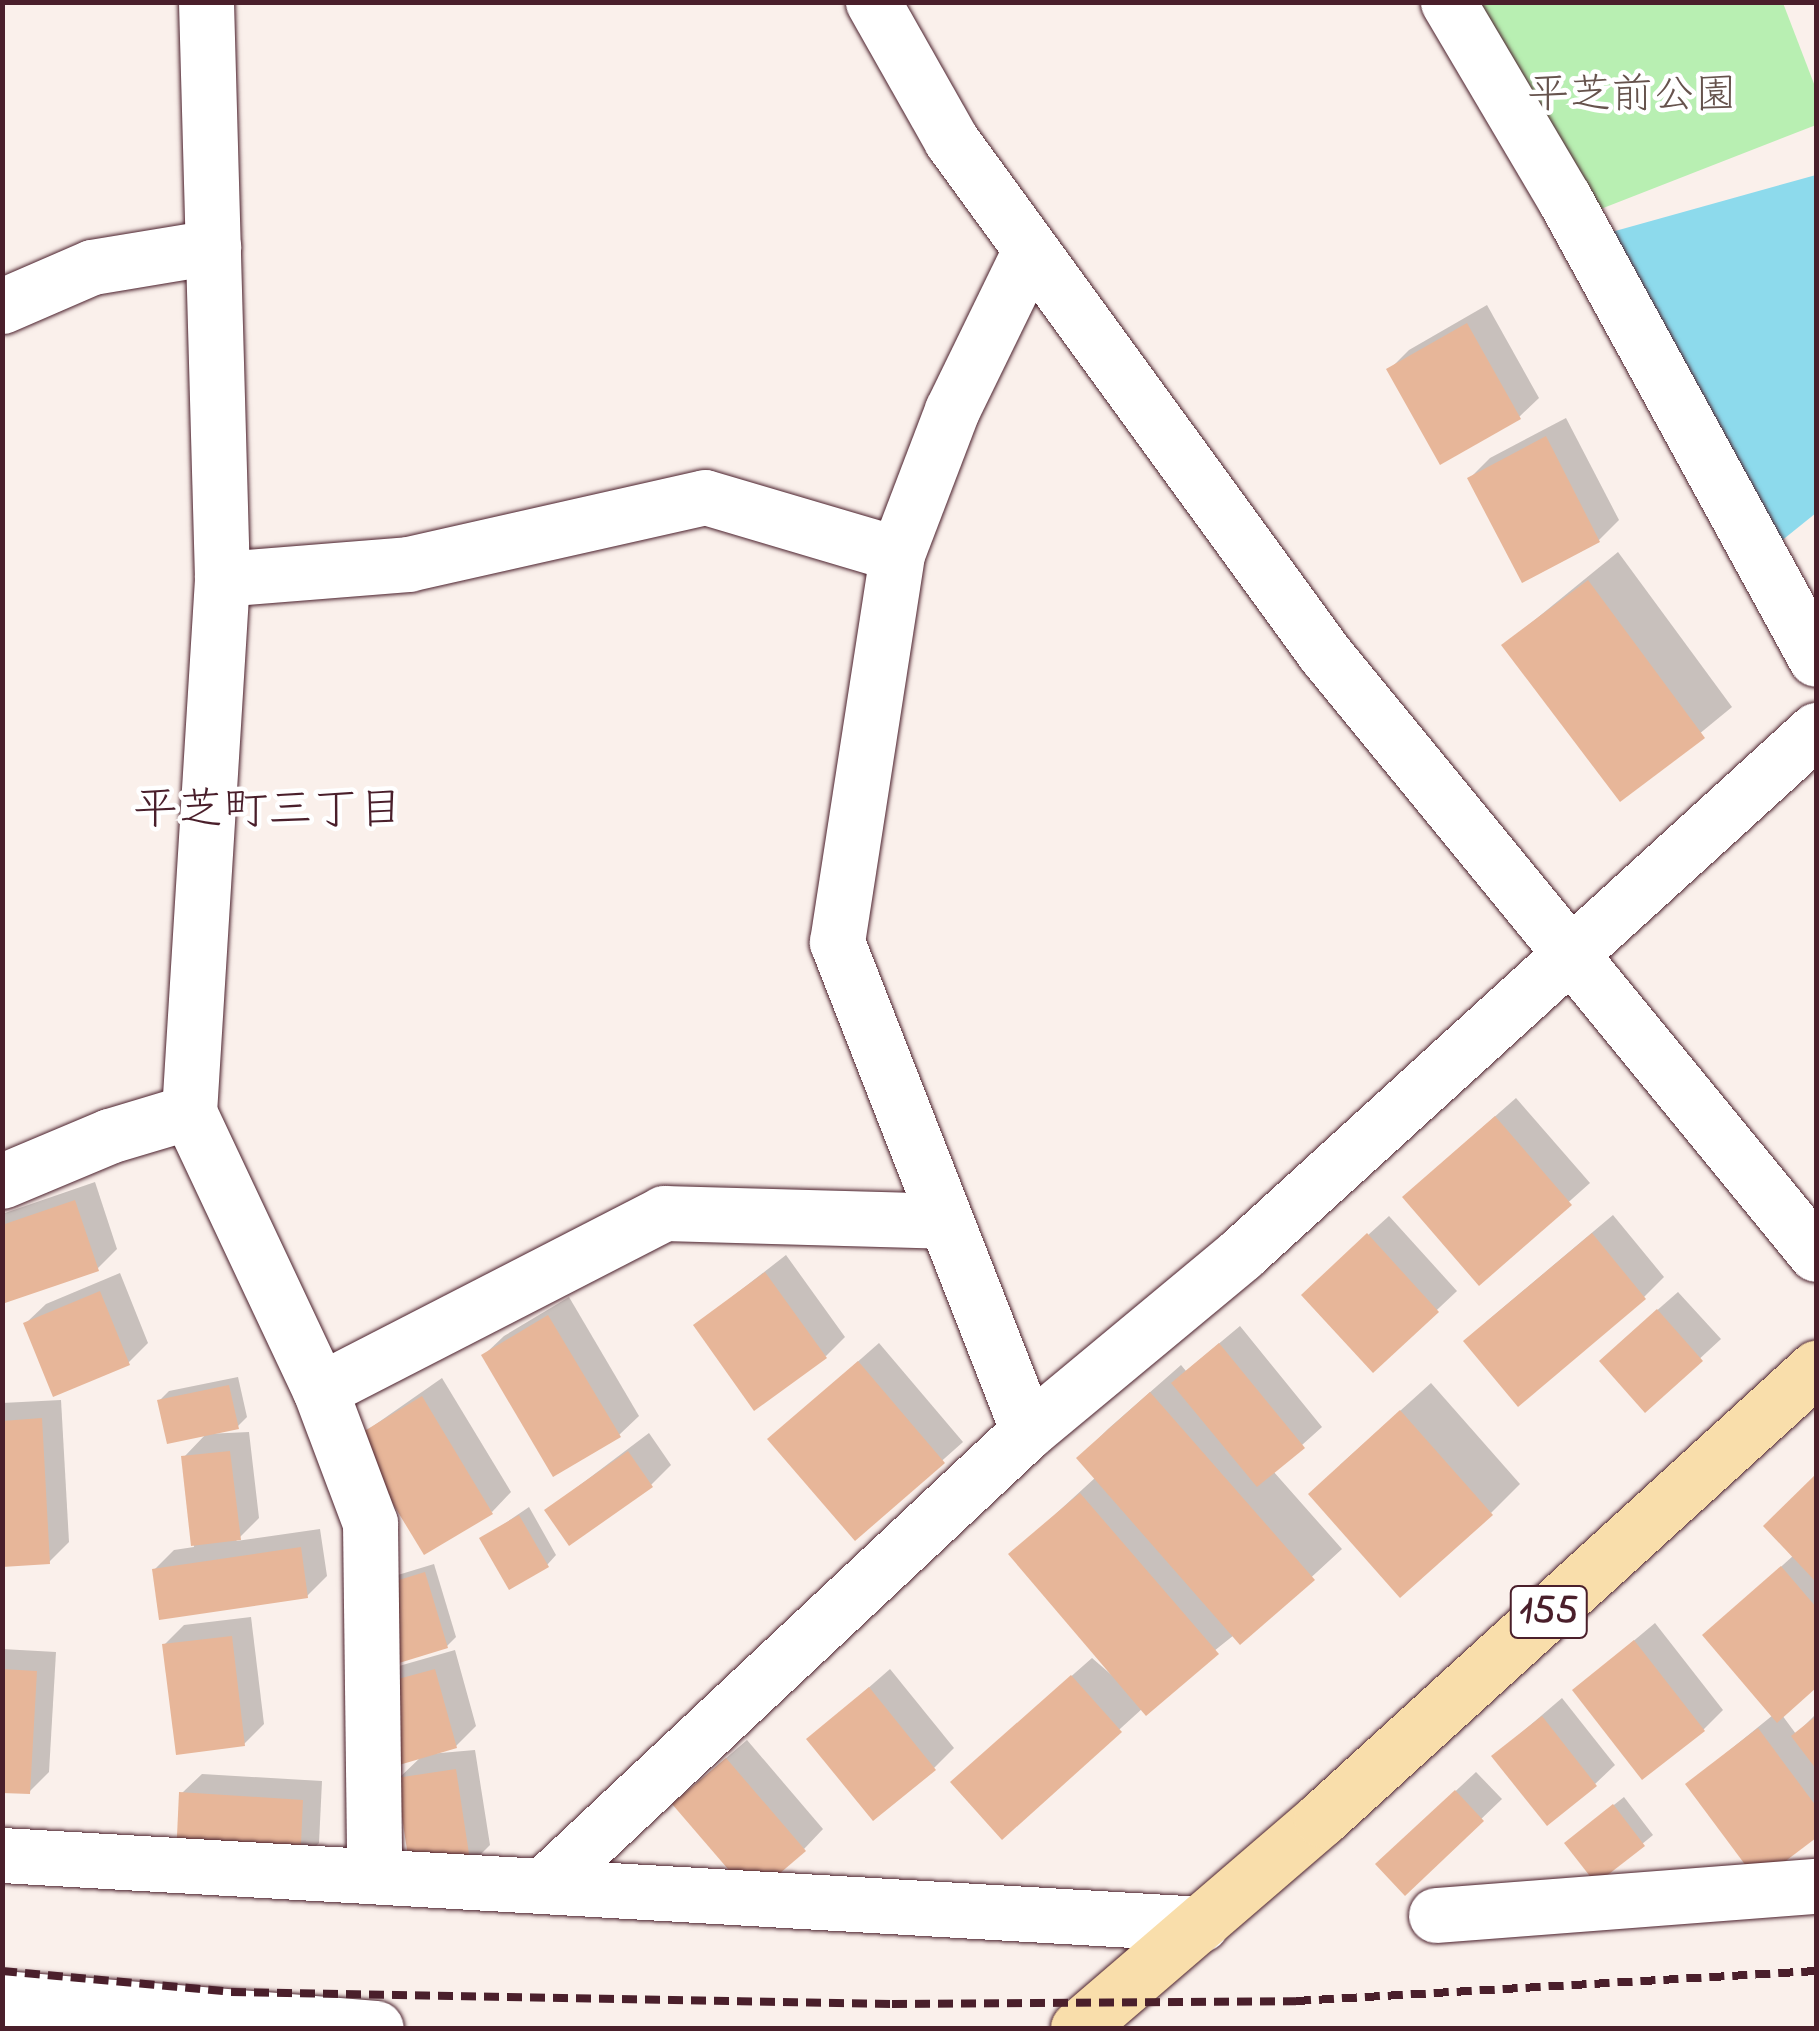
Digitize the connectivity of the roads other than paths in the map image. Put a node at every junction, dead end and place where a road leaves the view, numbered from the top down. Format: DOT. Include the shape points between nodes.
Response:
graph roads {
  1 [pos="206,2"];
  2 [pos="873,2"];
  3 [pos="1448,2"];
  4 [pos="213,247"];
  5 [pos="1029,252"];
  6 [pos="2,306"];
  7 [pos="897,554"];
  8 [pos="222,578"];
  9 [pos="1816,659"];
  10 [pos="1816,730"];
  11 [pos="1574,954"];
  12 [pos="190,1112"];
  13 [pos="2,1180"];
  14 [pos="942,1221"];
  15 [pos="1816,1254"];
  16 [pos="1816,1368"];
  17 [pos="320,1390"];
  18 [pos="1028,1432"];
  19 [pos="2,1855"];
  20 [pos="374,1875"];
  21 [pos="544,1884"];
  22 [pos="1816,1886"];
  23 [pos="1436,1915"];
  24 [pos="1201,1924"];
  25 [pos="2,1998"];
  26 [pos="360,2028"];
  27 [pos="376,2028"];
  28 [pos="1078,2028"];
  1 -- 4 [label="street"];
  2 -- 5 [label="street" via="952,140"];
  3 -- 9 [label="street" via="1564,198"];
  4 -- 6 [label="street" via="92,267"];
  4 -- 8 [label="street"];
  5 -- 7 [label="street" via="952,410"];
  5 -- 11 [label="street" via="1325,654"];
  7 -- 8 [label="street" via="706,497 408,564"];
  7 -- 14 [label="street" via="837,942"];
  8 -- 12 [label="street"];
  10 -- 11 [label="street"];
  11 -- 15 [label="street"];
  11 -- 18 [label="street" via="1494,1019 1241,1254"];
  12 -- 13 [label="street"];
  12 -- 17 [label="street"];
  14 -- 17 [label="street" via="664,1212"];
  14 -- 18 [label="street"];
  16 -- 24 [label="highway, 155"];
  17 -- 20 [label="street" via="370,1523"];
  18 -- 21 [label="street"];
  19 -- 20 [label="street"];
  20 -- 21 [label="street"];
  21 -- 24 [label="street"];
  22 -- 23 [label="street"];
  24 -- 28 [label="highway, 155"];
  25 -- 26 [label="street"];
  26 -- 27 [label="street"];
}
